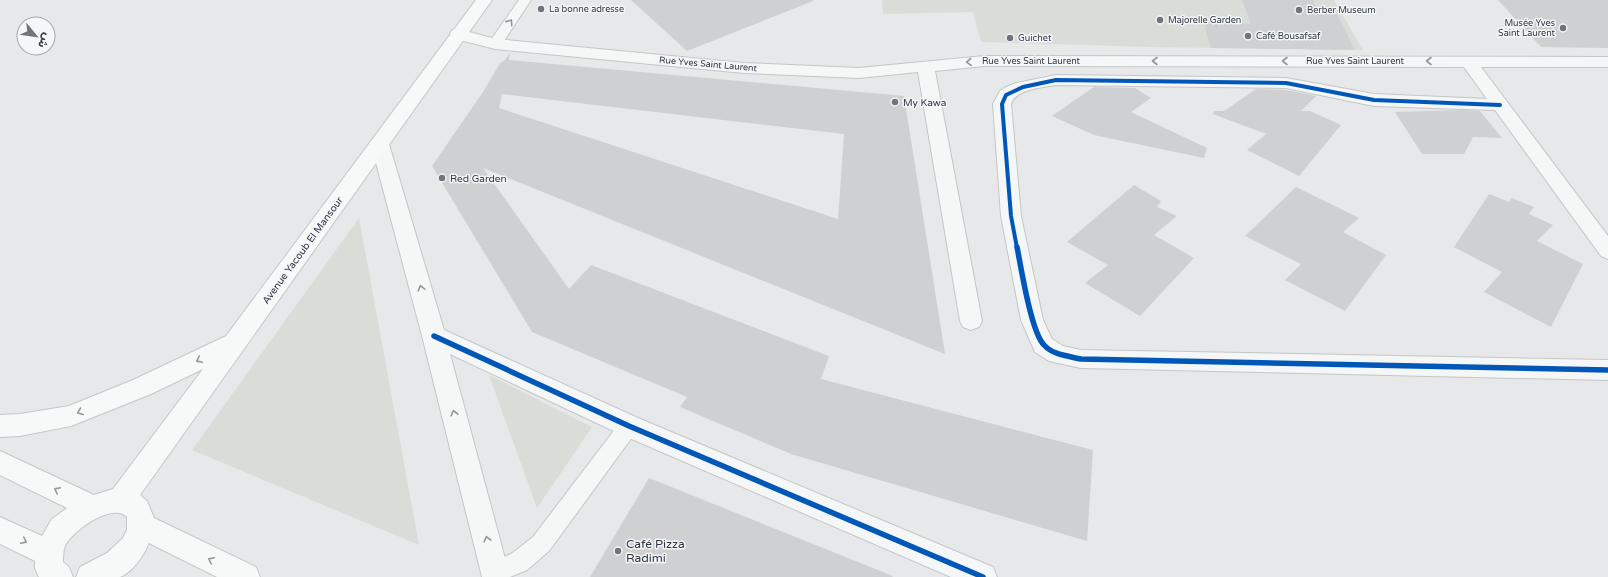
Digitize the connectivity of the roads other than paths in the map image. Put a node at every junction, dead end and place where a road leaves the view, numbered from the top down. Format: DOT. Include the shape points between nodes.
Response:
graph roads {
  1 [pos="484,0"];
  2 [pos="525,0"];
  3 [pos="458,34"];
  4 [pos="495,44"];
  5 [pos="1468,61"];
  6 [pos="1608,62"];
  7 [pos="926,67"];
  8 [pos="1500,105"];
  9 [pos="380,144"];
  10 [pos="1606,245"];
  11 [pos="971,321"];
  12 [pos="434,336"];
  13 [pos="234,342"];
  14 [pos="1608,370"];
  15 [pos="0,426"];
  16 [pos="629,426"];
  17 [pos="0,462"];
  18 [pos="120,501"];
  19 [pos="92,507"];
  20 [pos="142,526"];
  21 [pos="0,530"];
  22 [pos="48,553"];
  23 [pos="109,574"];
  24 [pos="496,575"];
  25 [pos="58,577"];
  26 [pos="246,577"];
  27 [pos="983,577"];
  1 -- 3 [label="main road, Avenue Yacoub El Mansour"];
  4 -- 2 [label="lane, one-way"];
  3 -- 4 [label="street, Rue Yves Saint Laurent"];
  3 -- 9 [label="main road, Avenue Yacoub El Mansour"];
  4 -- 7 [label="street, Rue Yves Saint Laurent" via="794,72 859,73"];
  5 -- 6 [label="street, Rue Yves Saint Laurent"];
  5 -- 7 [label="street, Rue Yves Saint Laurent, one-way" via="984,61"];
  5 -- 8 [label="street"];
  7 -- 11 [label="street"];
  8 -- 10 [label="street"];
  8 -- 14 [label="street" via="1376,100 1348,97 1286,83 1056,80 1016,90 1007,95 1002,104 1011,216 1032,320 1043,345 1057,354 1081,359"];
  12 -- 9 [label="street, one-way"];
  9 -- 13 [label="main road, Avenue Yacoub El Mansour"];
  12 -- 16 [label="street"];
  24 -- 12 [label="street, one-way"];
  13 -- 15 [label="main road, one-way" via="142,387 72,416"];
  13 -- 18 [label="main road, Avenue Yacoub El Mansour"];
  16 -- 24 [label="lane" via="541,544"];
  16 -- 27 [label="street"];
  19 -- 17 [label="main road, one-way"];
  18 -- 19 [label="main road"];
  18 -- 20 [label="main road" via="133,505 141,513"];
  19 -- 22 [label="main road" via="72,518 56,535"];
  20 -- 23 [label="main road" via="137,540"];
  26 -- 20 [label="main road, one-way"];
  21 -- 22 [label="main road, one-way"];
  22 -- 25 [label="main road" via="49,568"];
}
